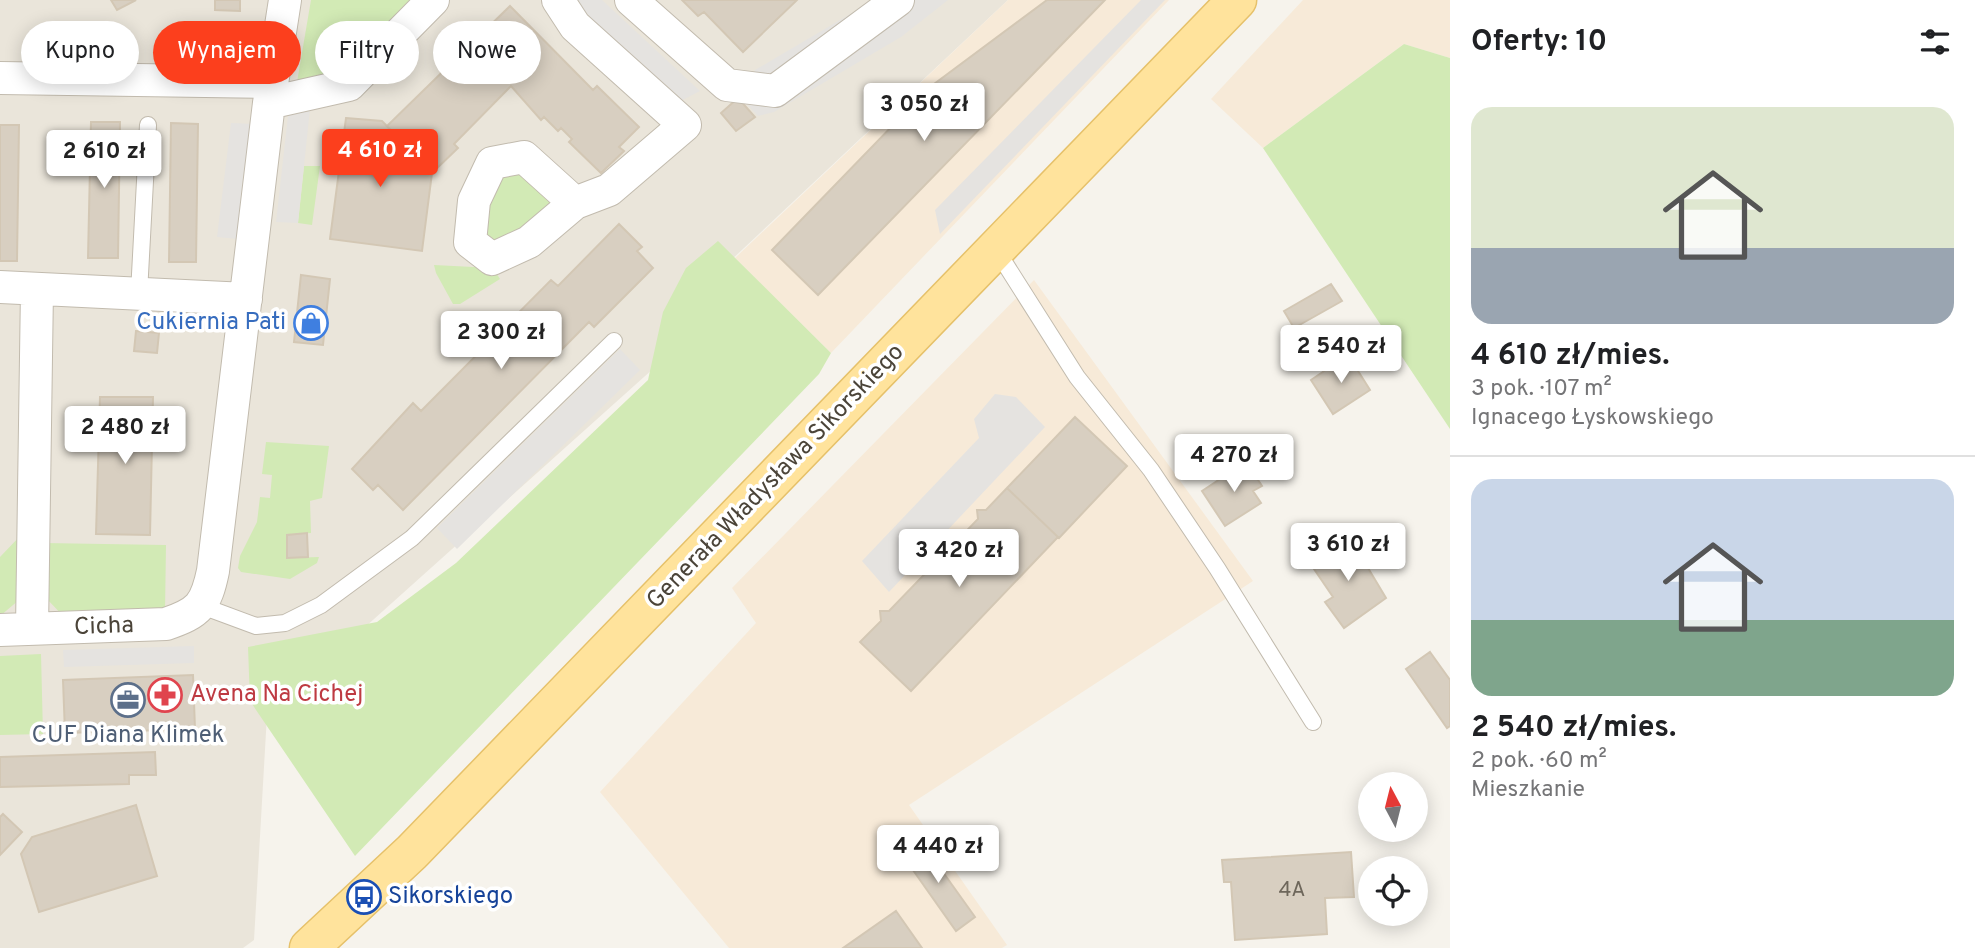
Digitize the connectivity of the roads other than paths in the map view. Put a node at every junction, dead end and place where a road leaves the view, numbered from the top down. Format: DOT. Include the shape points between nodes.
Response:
graph roads {
  1 [pos="285,0"];
  2 [pos="433,0"];
  3 [pos="558,0"];
  4 [pos="631,0"];
  5 [pos="898,0"];
  6 [pos="1237,0"];
  7 [pos="0,78"];
  8 [pos="270,92"];
  9 [pos="148,125"];
  10 [pos="575,203"];
  11 [pos="997,251"];
  12 [pos="0,287"];
  13 [pos="37,289"];
  14 [pos="139,293"];
  15 [pos="246,299"];
  16 [pos="614,341"];
  17 [pos="202,606"];
  18 [pos="32,629"];
  19 [pos="0,630"];
  20 [pos="1313,722"];
  21 [pos="309,948"];
  1 -- 8 [label="street"];
  2 -- 8 [label="street" via="349,85"];
  3 -- 10 [label="street" via="575,26 685,125 609,190"];
  4 -- 5 [label="street" via="727,85 775,91"];
  6 -- 11 [label="main road, Generała Władysława Sikorskiego"];
  7 -- 8 [label="street"];
  8 -- 15 [label="street"];
  9 -- 14 [label="lane"];
  11 -- 20 [label="lane" via="1077,377 1151,470 1195,535"];
  11 -- 21 [label="main road, Generała Władysława Sikorskiego" via="412,852"];
  12 -- 13 [label="street"];
  13 -- 14 [label="street"];
  13 -- 18 [label="street"];
  14 -- 15 [label="street"];
  15 -- 17 [label="street" via="214,571"];
  16 -- 17 [label="lane" via="412,538 321,605 285,623 256,626"];
  17 -- 18 [label="street, Cicha" via="166,624"];
  18 -- 19 [label="street, Cicha"];
}
